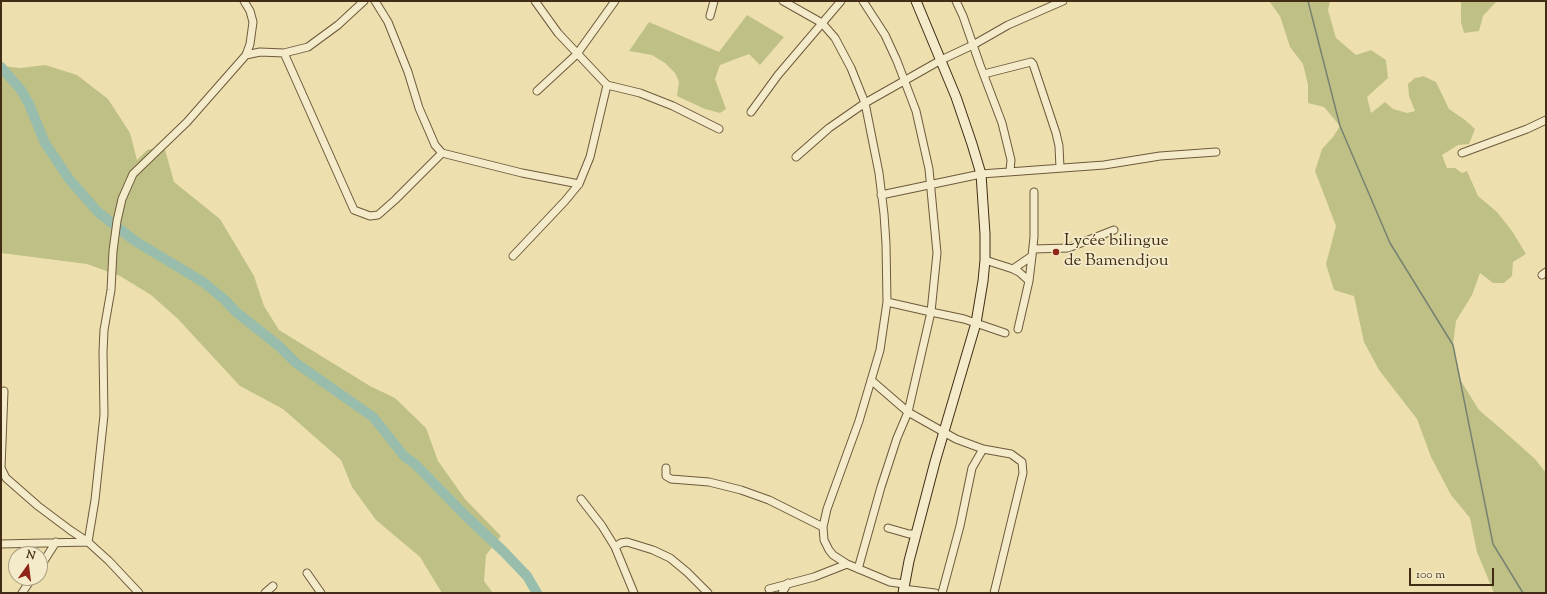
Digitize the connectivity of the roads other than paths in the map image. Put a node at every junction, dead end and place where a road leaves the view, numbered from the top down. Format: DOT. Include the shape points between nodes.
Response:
graph roads {
  1 [pos="244,1"];
  2 [pos="364,1"];
  3 [pos="375,1"];
  4 [pos="535,1"];
  5 [pos="615,1"];
  6 [pos="714,1"];
  7 [pos="783,1"];
  8 [pos="841,1"];
  9 [pos="863,1"];
  10 [pos="916,1"];
  11 [pos="956,1"];
  12 [pos="1063,1"];
  13 [pos="710,16"];
  14 [pos="822,23"];
  15 [pos="973,45"];
  16 [pos="284,53"];
  17 [pos="577,54"];
  18 [pos="246,55"];
  19 [pos="941,60"];
  20 [pos="984,74"];
  21 [pos="904,80"];
  22 [pos="607,84"];
  23 [pos="537,91"];
  24 [pos="865,103"];
  25 [pos="751,112"];
  26 [pos="1546,120"];
  27 [pos="719,129"];
  28 [pos="1216,152"];
  29 [pos="442,153"];
  30 [pos="1462,153"];
  31 [pos="796,157"];
  32 [pos="1060,168"];
  33 [pos="1010,171"];
  34 [pos="981,174"];
  35 [pos="579,184"];
  36 [pos="931,185"];
  37 [pos="1034,192"];
  38 [pos="881,195"];
  39 [pos="1114,230"];
  40 [pos="1033,253"];
  41 [pos="513,256"];
  42 [pos="985,260"];
  43 [pos="1013,268"];
  44 [pos="1029,281"];
  45 [pos="887,302"];
  46 [pos="931,312"];
  47 [pos="976,323"];
  48 [pos="1018,329"];
  49 [pos="1005,333"];
  50 [pos="871,380"];
  51 [pos="4,391"];
  52 [pos="908,412"];
  53 [pos="944,432"];
  54 [pos="982,450"];
  55 [pos="666,468"];
  56 [pos="581,499"];
  57 [pos="823,527"];
  58 [pos="888,528"];
  59 [pos="916,534"];
  60 [pos="56,542"];
  61 [pos="88,542"];
  62 [pos="1,544"];
  63 [pos="616,547"];
  64 [pos="48,554"];
  65 [pos="847,564"];
  66 [pos="858,568"];
  67 [pos="307,573"];
  68 [pos="788,583"];
  69 [pos="273,586"];
  70 [pos="769,589"];
  71 [pos="903,589"];
  72 [pos="139,593"];
  73 [pos="265,593"];
  74 [pos="321,593"];
  75 [pos="634,593"];
  76 [pos="708,593"];
  77 [pos="782,593"];
  78 [pos="935,593"];
  79 [pos="942,593"];
  80 [pos="994,593"];
  1 -- 18 [label="street" via="250,11 252,22"];
  2 -- 16 [label="street" via="338,25 308,47"];
  3 -- 29 [label="street" via="388,22 419,108"];
  4 -- 17 [label="street"];
  5 -- 17 [label="street"];
  6 -- 13 [label="street"];
  7 -- 14 [label="street"];
  8 -- 14 [label="street"];
  9 -- 21 [label="street" via="885,35"];
  10 -- 19 [label="main road"];
  11 -- 15 [label="street"];
  12 -- 15 [label="street" via="1021,18"];
  14 -- 24 [label="street" via="835,38"];
  14 -- 25 [label="street"];
  15 -- 19 [label="street"];
  15 -- 20 [label="street"];
  16 -- 18 [label="street" via="260,52"];
  16 -- 29 [label="street" via="354,210 370,216 378,215"];
  17 -- 22 [label="street"];
  17 -- 23 [label="street"];
  18 -- 61 [label="street" via="187,122 133,174 122,199 104,330 104,415"];
  19 -- 21 [label="street"];
  19 -- 34 [label="main road"];
  20 -- 32 [label="street" via="1031,62 1033,64 1056,133"];
  20 -- 33 [label="street" via="1008,144"];
  21 -- 24 [label="street"];
  21 -- 36 [label="street" via="916,111"];
  22 -- 27 [label="street" via="673,106"];
  22 -- 35 [label="street" via="590,157"];
  24 -- 31 [label="street" via="829,128"];
  24 -- 38 [label="street"];
  26 -- 30 [label="street"];
  28 -- 32 [label="street"];
  29 -- 35 [label="street"];
  32 -- 33 [label="street"];
  33 -- 34 [label="street"];
  34 -- 36 [label="street"];
  34 -- 42 [label="main road"];
  35 -- 41 [label="street"];
  36 -- 38 [label="street"];
  36 -- 46 [label="street" via="937,252"];
  37 -- 40 [label="street"];
  38 -- 45 [label="street" via="886,244"];
  39 -- 40 [label="street" via="1068,248"];
  40 -- 43 [label="street"];
  40 -- 44 [label="street"];
  42 -- 43 [label="street"];
  42 -- 47 [label="main road"];
  43 -- 44 [label="street"];
  44 -- 48 [label="street"];
  45 -- 46 [label="street"];
  45 -- 50 [label="street" via="880,350"];
  46 -- 47 [label="street"];
  46 -- 52 [label="street"];
  47 -- 49 [label="street"];
  47 -- 53 [label="main road"];
  50 -- 52 [label="street"];
  50 -- 57 [label="street" via="826,509"];
  51 -- 61 [label="street" via="2,473 38,506"];
  52 -- 53 [label="street"];
  52 -- 66 [label="street" via="883,480"];
  53 -- 54 [label="street"];
  53 -- 59 [label="main road"];
  54 -- 79 [label="street" via="972,468"];
  54 -- 80 [label="street" via="1011,454 1022,462 1024,468"];
  55 -- 57 [label="street" via="666,476 671,479 709,482 741,490 769,500"];
  56 -- 63 [label="street"];
  57 -- 65 [label="street" via="824,540 829,550"];
  58 -- 59 [label="street"];
  59 -- 71 [label="main road"];
  60 -- 61 [label="street"];
  60 -- 62 [label="street"];
  60 -- 64 [label="street"];
  61 -- 72 [label="street"];
  63 -- 75 [label="street"];
  63 -- 76 [label="street" via="627,542 670,558"];
  65 -- 66 [label="street"];
  65 -- 68 [label="street" via="814,577"];
  66 -- 71 [label="street"];
  67 -- 74 [label="street"];
  68 -- 70 [label="street"];
  68 -- 77 [label="street"];
  69 -- 73 [label="street"];
  71 -- 78 [label="street"];
}
